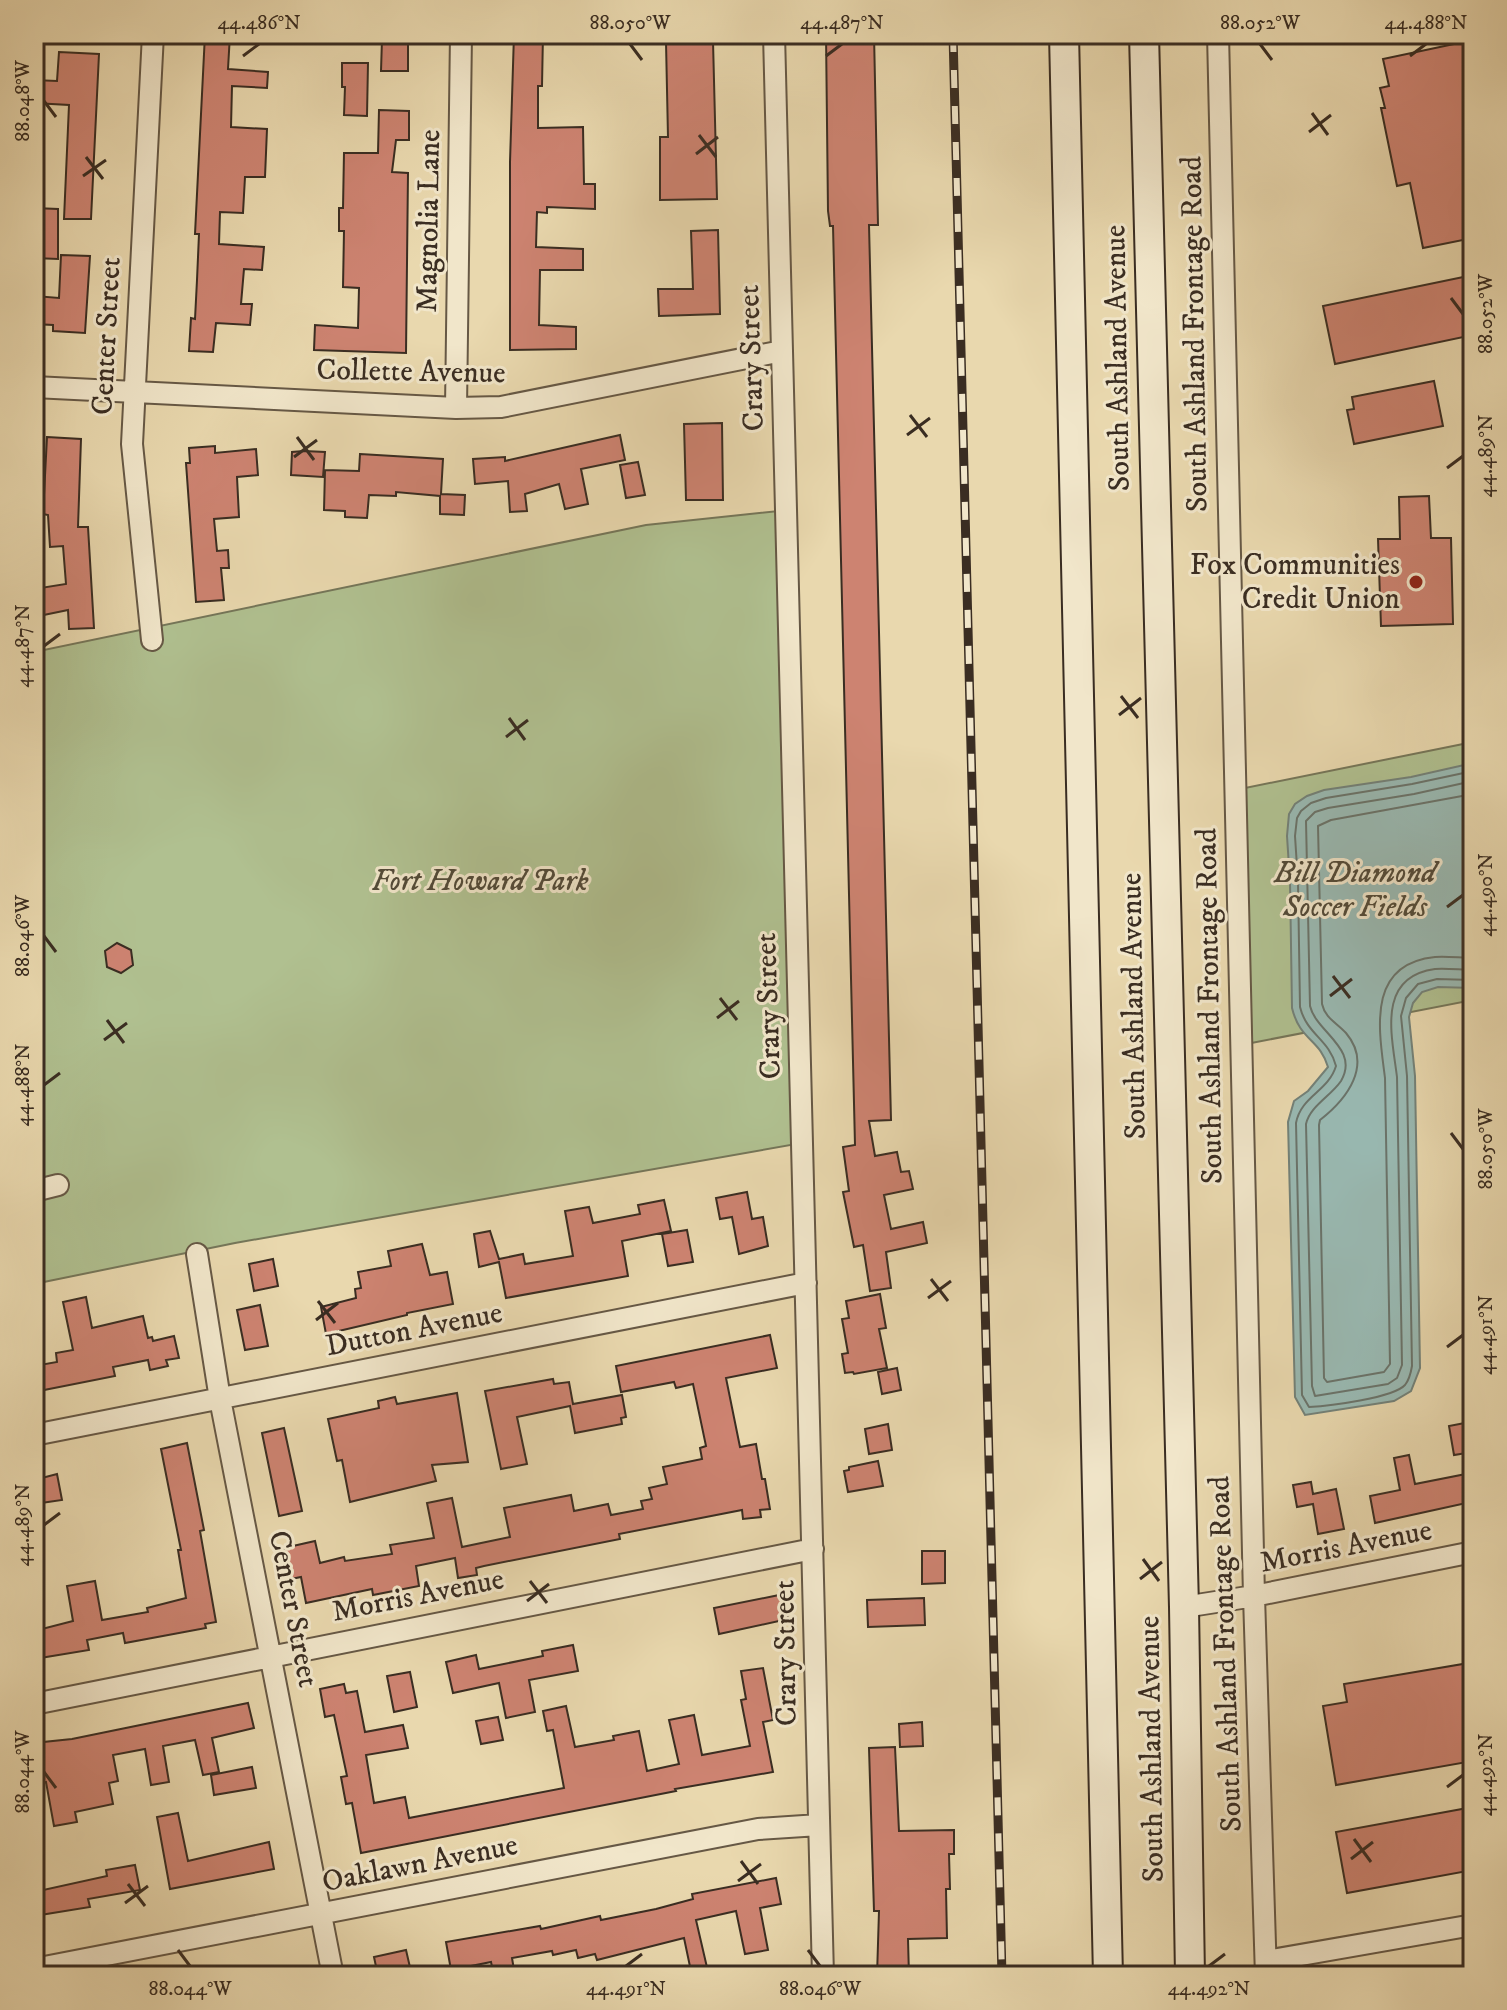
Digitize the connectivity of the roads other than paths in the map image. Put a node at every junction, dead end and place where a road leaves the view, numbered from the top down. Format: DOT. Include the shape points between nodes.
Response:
graph roads {
  1 [pos="153,34"];
  2 [pos="461,34"];
  3 [pos="774,34"];
  4 [pos="1064,34"];
  5 [pos="1144,34"];
  6 [pos="1218,34"];
  7 [pos="782,351"];
  8 [pos="34,387"];
  9 [pos="134,392"];
  10 [pos="456,408"];
  11 [pos="152,640"];
  12 [pos="58,1185"];
  13 [pos="34,1191"];
  14 [pos="197,1254"];
  15 [pos="806,1283"];
  16 [pos="220,1399"];
  17 [pos="34,1435"];
  18 [pos="813,1549"];
  19 [pos="1473,1552"];
  20 [pos="1254,1596"];
  21 [pos="1184,1607"];
  22 [pos="271,1656"];
  23 [pos="34,1704"];
  24 [pos="819,1825"];
  25 [pos="321,1913"];
  26 [pos="1473,1925"];
  27 [pos="34,1969"];
  28 [pos="1266,1969"];
  29 [pos="333,1976"];
  30 [pos="823,1976"];
  31 [pos="1108,1976"];
  32 [pos="1190,1976"];
  1 -- 9 [label="street, Center Street"];
  2 -- 10 [label="street, Magnolia Lane"];
  3 -- 7 [label="street, Crary Street"];
  4 -- 31 [label="main road, South Ashland Avenue"];
  5 -- 21 [label="main road, South Ashland Avenue"];
  6 -- 20 [label="street, South Ashland Frontage Road"];
  7 -- 10 [label="street, Collette Avenue" via="501,407"];
  7 -- 15 [label="street, Crary Street"];
  8 -- 9 [label="street, Collette Avenue"];
  9 -- 10 [label="street, Collette Avenue"];
  9 -- 11 [label="street, Center Street" via="132,444"];
  12 -- 13 [label="street"];
  14 -- 16 [label="street, Center Street"];
  15 -- 16 [label="street, Dutton Avenue"];
  15 -- 18 [label="street, Crary Street"];
  16 -- 17 [label="street, Dutton Avenue"];
  16 -- 22 [label="street, Center Street"];
  18 -- 22 [label="street, Morris Avenue"];
  18 -- 24 [label="street, Crary Street"];
  19 -- 20 [label="street, Morris Avenue"];
  20 -- 21 [label="street, Morris Avenue"];
  20 -- 28 [label="street, South Ashland Frontage Road"];
  21 -- 32 [label="main road, South Ashland Avenue"];
  22 -- 23 [label="street, Morris Avenue"];
  22 -- 25 [label="street, Center Street"];
  24 -- 25 [label="street, Oaklawn Avenue" via="758,1829"];
  24 -- 30 [label="street, Crary Street"];
  25 -- 27 [label="street, Oaklawn Avenue"];
  25 -- 29 [label="street, Center Street"];
  26 -- 28 [label="street"];
}
